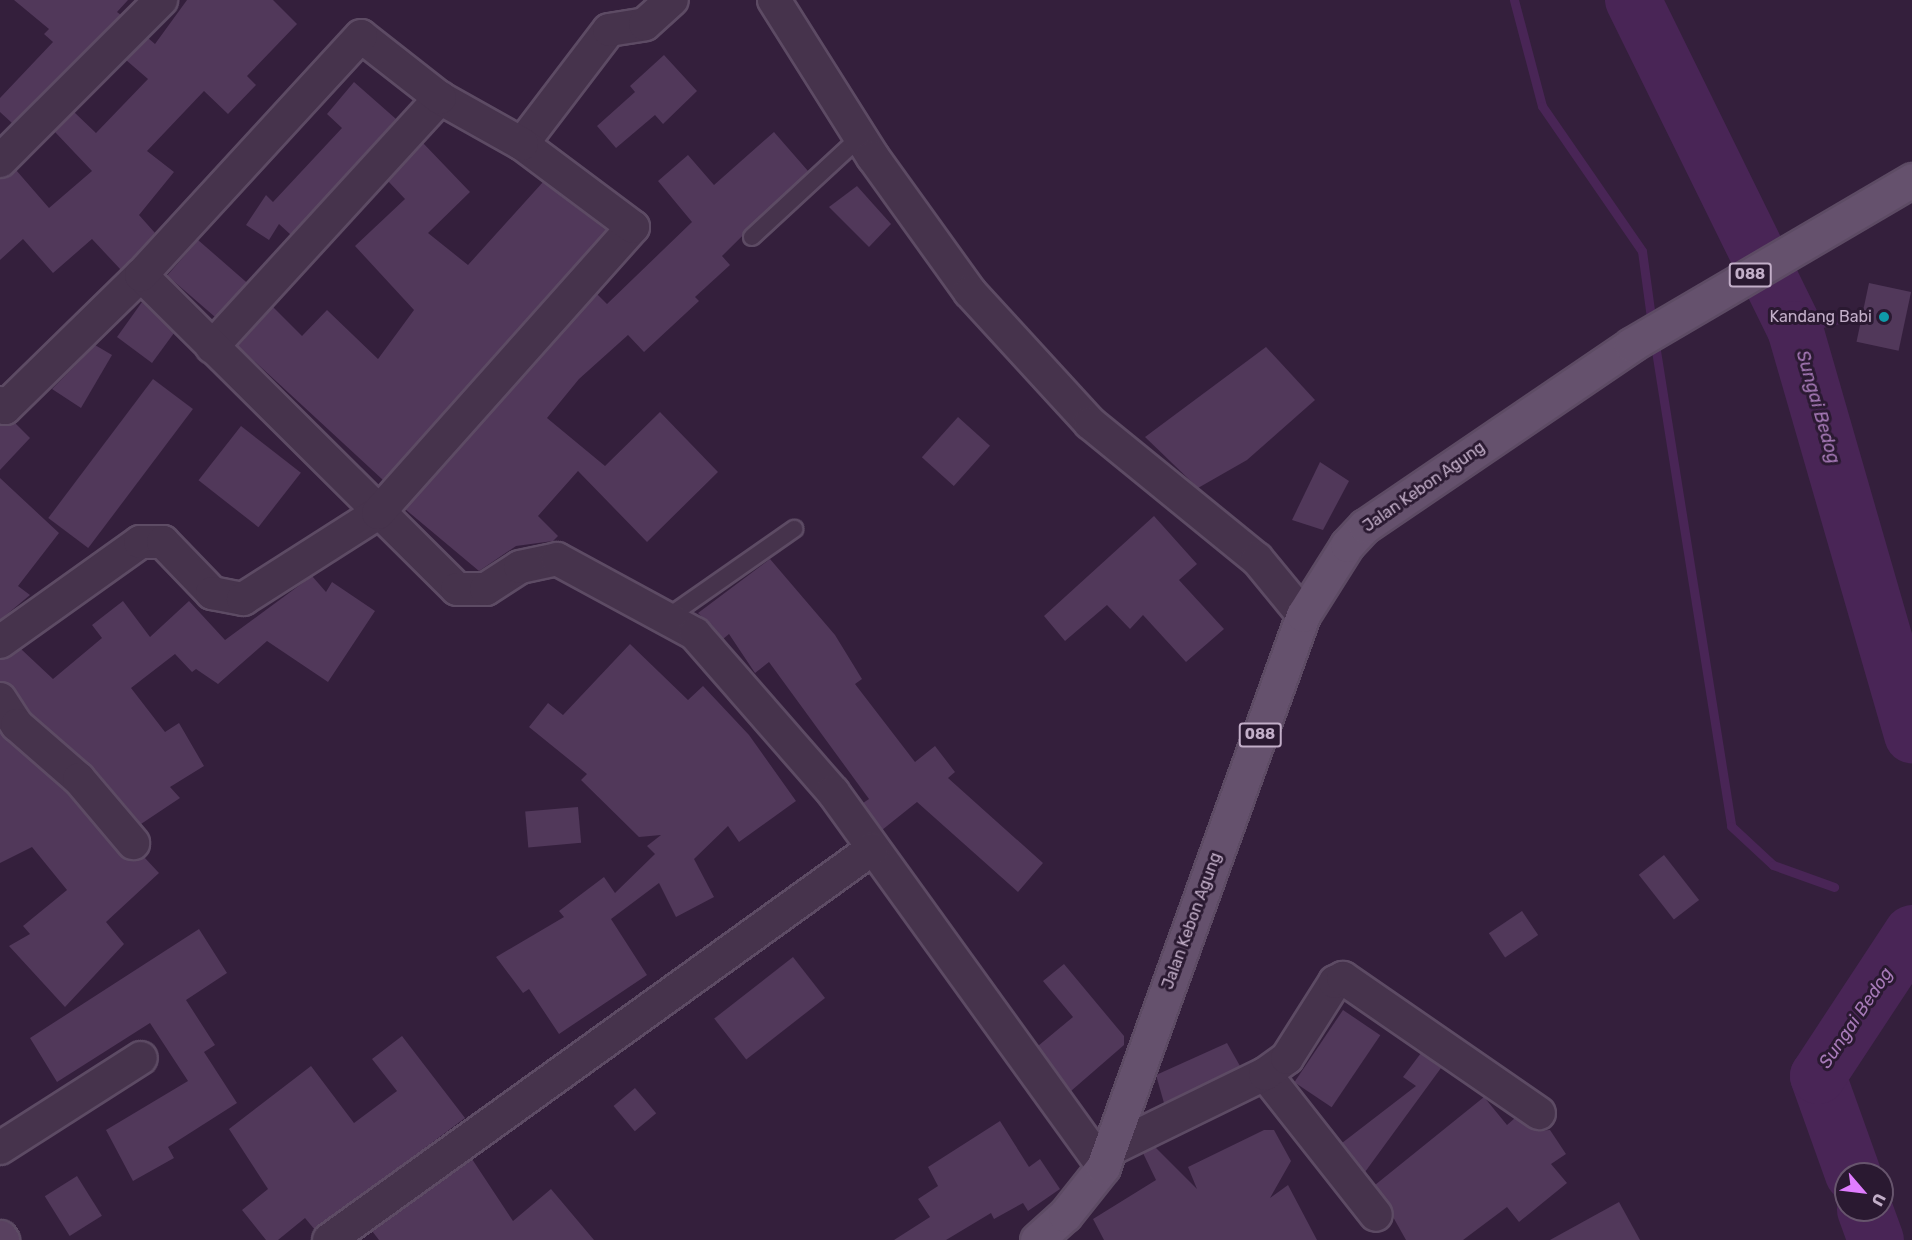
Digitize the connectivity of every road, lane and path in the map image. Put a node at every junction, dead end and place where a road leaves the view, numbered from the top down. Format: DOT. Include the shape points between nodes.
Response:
graph roads {
  1 [pos="161,0"];
  2 [pos="672,0"];
  3 [pos="774,0"];
  4 [pos="440,98"];
  5 [pos="861,136"];
  6 [pos="522,144"];
  7 [pos="0,161"];
  8 [pos="1912,180"];
  9 [pos="752,237"];
  10 [pos="141,275"];
  11 [pos="212,347"];
  12 [pos="2,408"];
  13 [pos="378,513"];
  14 [pos="794,529"];
  15 [pos="1303,615"];
  16 [pos="668,617"];
  17 [pos="0,642"];
  18 [pos="0,699"];
  19 [pos="133,843"];
  20 [pos="872,849"];
  21 [pos="141,1058"];
  22 [pos="1265,1074"];
  23 [pos="1539,1113"];
  24 [pos="0,1148"];
  25 [pos="1106,1159"];
  26 [pos="1376,1215"];
  27 [pos="363,1231"];
  28 [pos="329,1240"];
  29 [pos="1037,1240"];
  1 -- 7 [label="street"];
  2 -- 6 [label="street" via="645,24 609,30"];
  3 -- 5 [label="street"];
  4 -- 6 [label="street"];
  4 -- 10 [label="street" via="368,37 354,39"];
  4 -- 11 [label="street"];
  5 -- 9 [label="lane"];
  5 -- 15 [label="street" via="970,292 1090,423 1257,559"];
  6 -- 13 [label="street" via="630,220 630,235"];
  8 -- 15 [label="main road, Jalan Kebon Agung / 088" via="1631,345 1365,526"];
  10 -- 11 [label="street"];
  10 -- 12 [label="street"];
  11 -- 13 [label="street"];
  13 -- 16 [label="street" via="457,589 486,589 520,567 557,559"];
  13 -- 17 [label="street" via="243,599 212,593 163,542 140,542"];
  14 -- 16 [label="lane"];
  15 -- 25 [label="main road, Jalan Kebon Agung / 088"];
  16 -- 20 [label="street" via="703,643 833,792"];
  18 -- 19 [label="street" via="17,725 79,779"];
  20 -- 25 [label="street"];
  20 -- 27 [label="street"];
  21 -- 24 [label="street"];
  22 -- 23 [label="street" via="1287,1058 1335,982 1343,978"];
  22 -- 25 [label="street"];
  22 -- 26 [label="street"];
  25 -- 29 [label="main road, Jalan Kebon Agung / 088" via="1065,1215"];
  27 -- 28 [label="street"];
}
